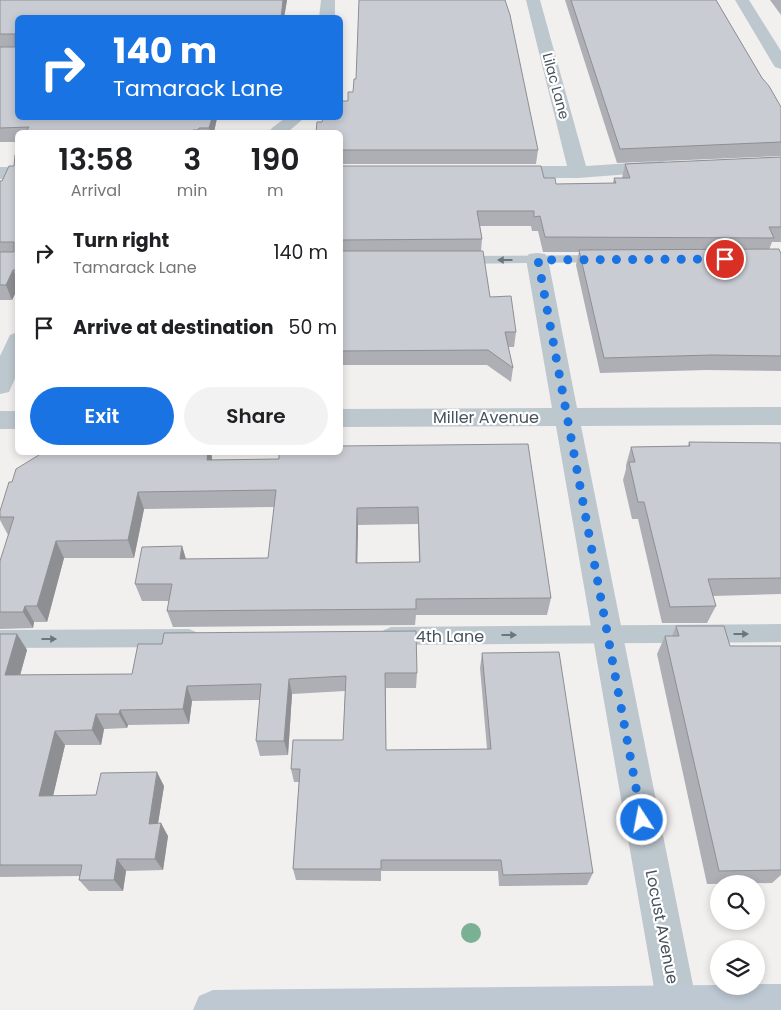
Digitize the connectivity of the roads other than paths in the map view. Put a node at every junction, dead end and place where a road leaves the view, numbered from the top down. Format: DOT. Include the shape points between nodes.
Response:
graph roads {
  1 [pos="328,0"];
  2 [pos="533,0"];
  3 [pos="742,0"];
  4 [pos="326,15"];
  5 [pos="781,64"];
  6 [pos="292,120"];
  7 [pos="280,130"];
  8 [pos="684,166"];
  9 [pos="489,172"];
  10 [pos="578,172"];
  11 [pos="0,173"];
  12 [pos="15,173"];
  13 [pos="615,259"];
  14 [pos="449,260"];
  15 [pos="538,260"];
  16 [pos="15,348"];
  17 [pos="0,386"];
  18 [pos="781,416"];
  19 [pos="568,417"];
  20 [pos="343,418"];
  21 [pos="0,420"];
  22 [pos="15,420"];
  23 [pos="781,633"];
  24 [pos="608,634"];
  25 [pos="374,636"];
  26 [pos="206,638"];
  27 [pos="0,639"];
  28 [pos="781,1004"];
  29 [pos="677,1005"];
  30 [pos="212,1010"];
  1 -- 4 [label="street"];
  2 -- 10 [label="street, Lilac Lane"];
  3 -- 5 [label="street"];
  6 -- 7 [label="street"];
  8 -- 10 [label="street"];
  9 -- 10 [label="street"];
  11 -- 12 [label="street"];
  13 -- 15 [label="lane"];
  15 -- 14 [label="lane, one-way"];
  15 -- 19 [label="street, Locust Avenue"];
  16 -- 17 [label="street"];
  18 -- 19 [label="street, Miller Avenue"];
  19 -- 20 [label="street, Miller Avenue"];
  19 -- 24 [label="street, Locust Avenue"];
  21 -- 22 [label="street"];
  24 -- 23 [label="lane, 4th Lane, one-way"];
  25 -- 24 [label="lane, 4th Lane, one-way"];
  24 -- 29 [label="street, Locust Avenue"];
  27 -- 26 [label="lane, one-way"];
  28 -- 29 [label="main road"];
  29 -- 30 [label="main road"];
}
